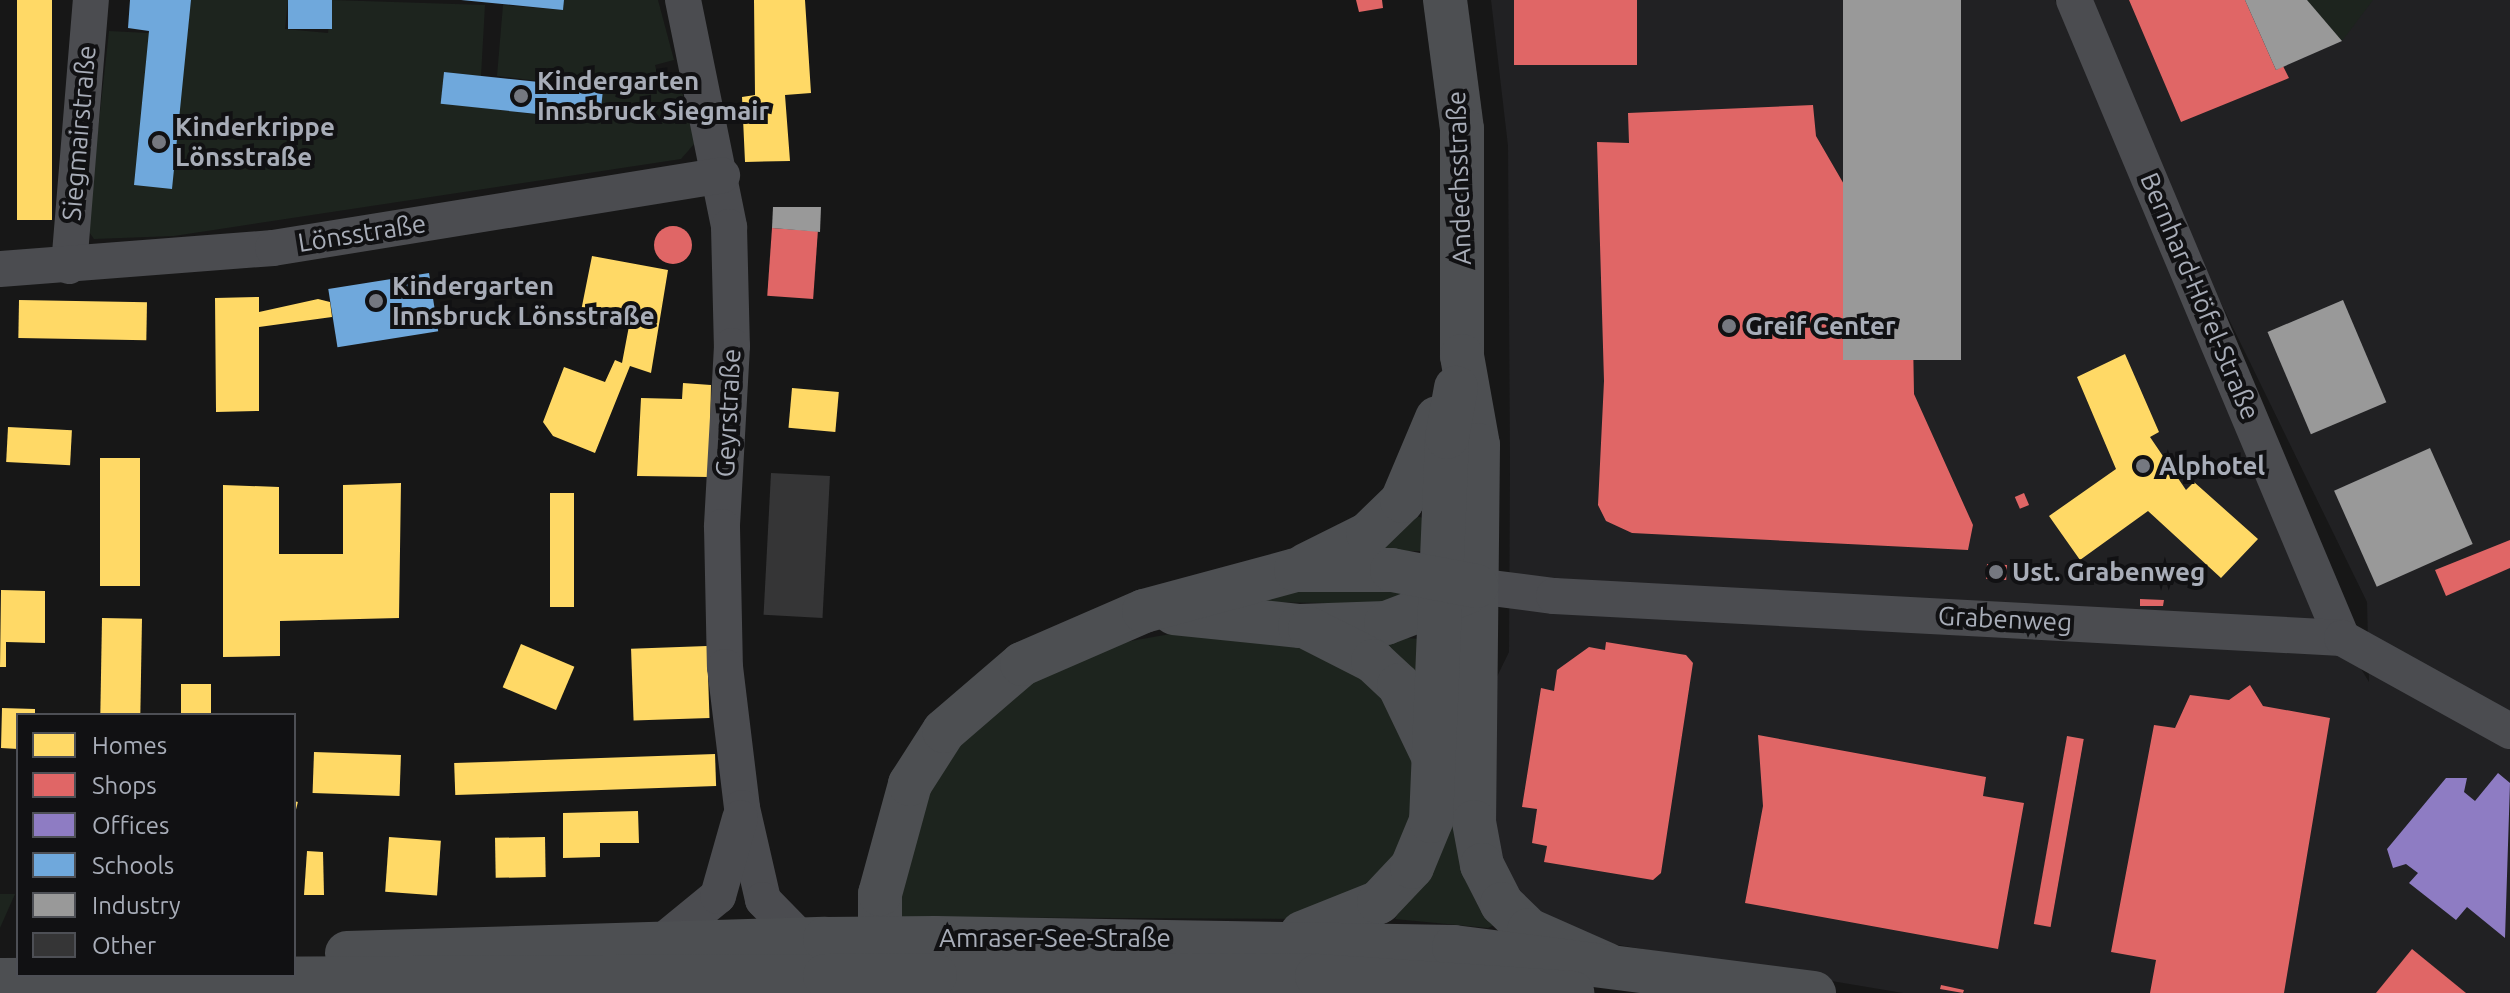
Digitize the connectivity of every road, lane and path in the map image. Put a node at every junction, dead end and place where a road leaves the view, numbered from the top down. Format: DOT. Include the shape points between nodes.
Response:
graph roads {
  1 [pos="91,0"];
  2 [pos="1445,0"];
  3 [pos="2074,0"];
  4 [pos="691,7"];
  5 [pos="722,175"];
  6 [pos="69,266"];
  7 [pos="0,269"];
  8 [pos="1462,356"];
  9 [pos="1296,570"];
  10 [pos="1452,578"];
  11 [pos="1144,611"];
  12 [pos="1300,626"];
  13 [pos="2342,638"];
  14 [pos="2510,731"];
  15 [pos="1437,769"];
  16 [pos="742,808"];
  17 [pos="1285,939"];
  18 [pos="663,941"];
  19 [pos="296,956"];
  20 [pos="935,956"];
  21 [pos="805,965"];
  22 [pos="1608,965"];
  23 [pos="567,978"];
  24 [pos="0,980"];
  25 [pos="1331,984"];
  26 [pos="238,987"];
  27 [pos="1561,992"];
  28 [pos="615,993"];
  29 [pos="880,993"];
  30 [pos="1814,993"];
  1 -- 6 [label="street, Siegmairstraße"];
  2 -- 8 [label="main road, Andechsstraße" via="1462,129"];
  3 -- 13 [label="street, Bernhard-Höfel-Straße"];
  4 -- 5 [label="street, Geyrstraße"];
  5 -- 6 [label="street, Lönsstraße" via="273,248"];
  5 -- 16 [label="street, Geyrstraße" via="733,283 722,527 725,667"];
  6 -- 7 [label="street, Lönsstraße"];
  8 -- 9 [label="main road" via="1402,501 1368,534"];
  8 -- 10 [label="main road, Andechsstraße" via="1447,437"];
  8 -- 10 [label="main road, Andechsstraße" via="1478,445"];
  9 -- 10 [label="main road"];
  9 -- 11 [label="main road"];
  10 -- 12 [label="main road" via="1388,623"];
  10 -- 13 [label="street, Grabenweg"];
  10 -- 15 [label="main road"];
  10 -- 22 [label="main road" via="1482,865 1502,904 1529,930"];
  11 -- 12 [label="main road"];
  11 -- 29 [label="main road" via="1022,664 944,731 910,784 891,842 878,915"];
  12 -- 15 [label="main road" via="1373,661 1399,685"];
  13 -- 14 [label="street, Grabenweg"];
  15 -- 17 [label="main road" via="1431,821 1412,867 1379,902"];
  16 -- 18 [label="street, Geyrstraße" via="718,896"];
  16 -- 21 [label="street, Geyrstraße" via="763,900"];
  17 -- 20 [label="main road, Amraser-See-Straße"];
  17 -- 22 [label="main road, Amraser-See-Straße"];
  18 -- 19 [label="main road, Amraser-See-Straße"];
  18 -- 21 [label="main road, Amraser-See-Straße"];
  20 -- 21 [label="main road, Amraser-See-Straße, bridge"];
  20 -- 25 [label="main road, Amraser-See-Straße"];
  21 -- 23 [label="main road, Amraser-See-Straße"];
  22 -- 30 [label="main road, Amraser-See-Straße"];
  23 -- 26 [label="main road, Amraser-See-Straße"];
  23 -- 28 [label="street"];
  24 -- 26 [label="main road, Amraser-See-Straße"];
  25 -- 27 [label="main road, Amraser-See-Straße"];
}
